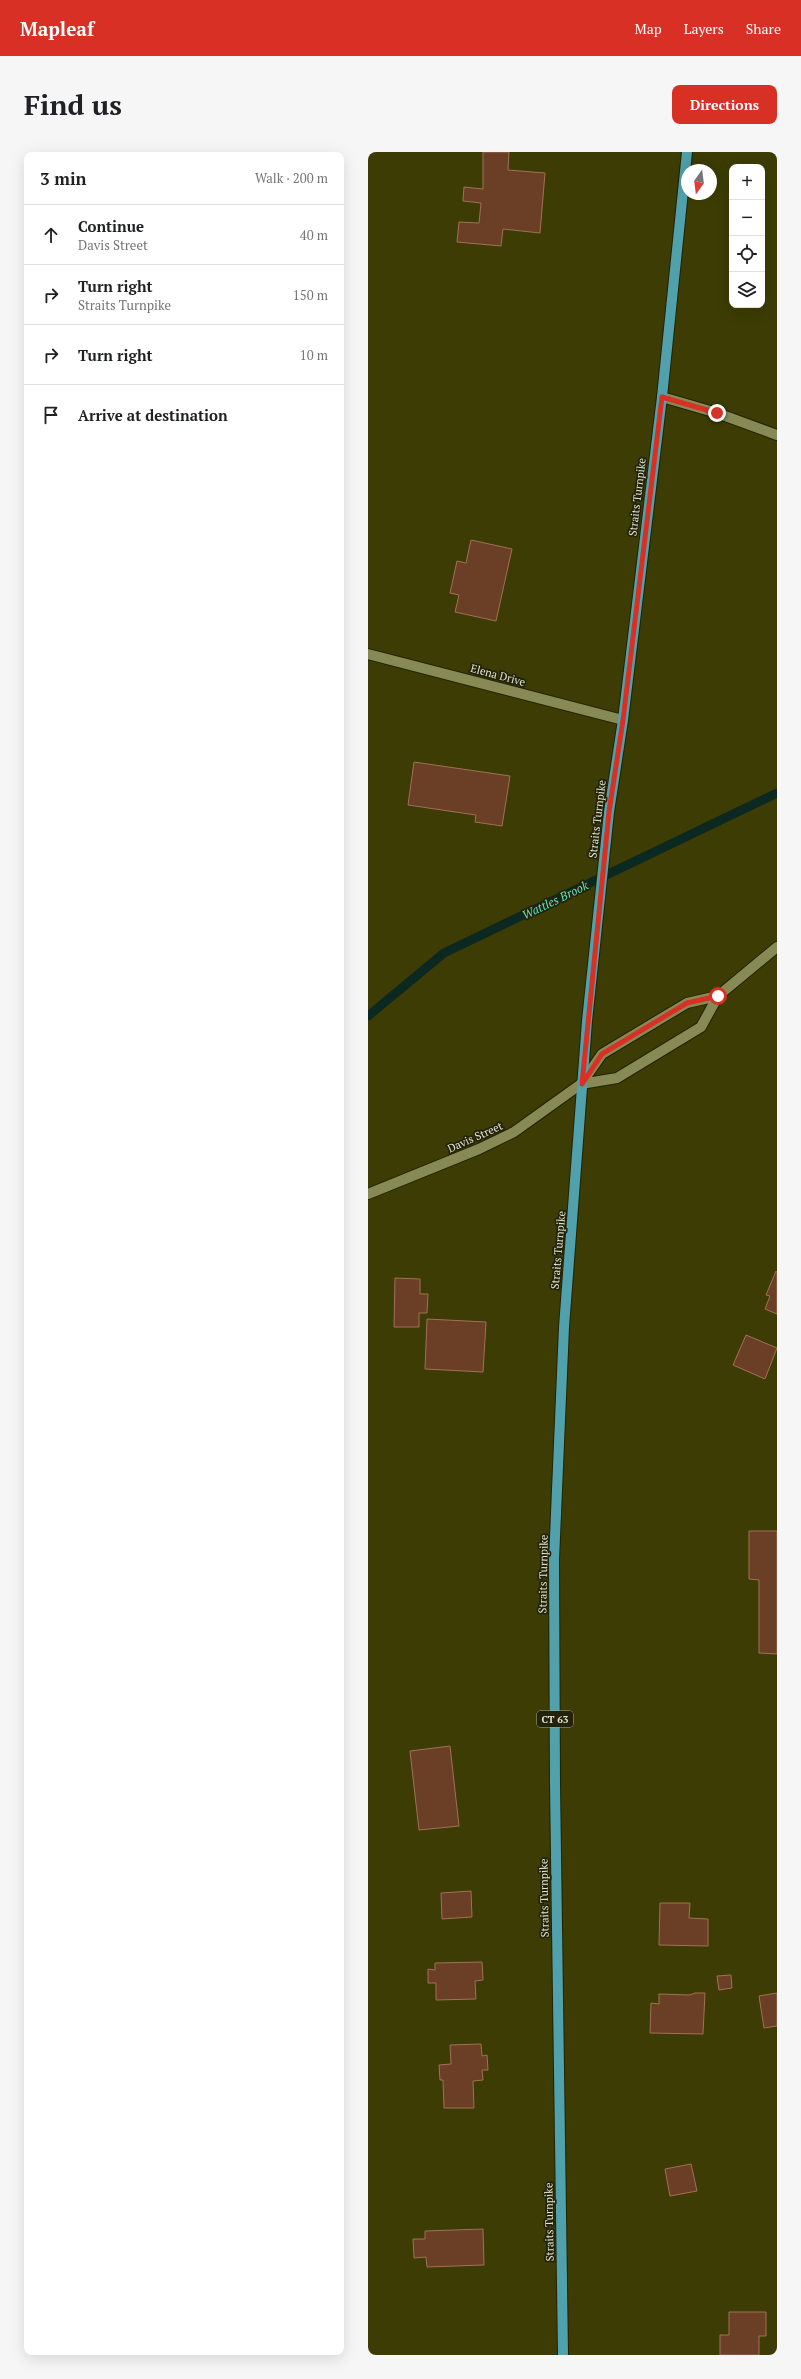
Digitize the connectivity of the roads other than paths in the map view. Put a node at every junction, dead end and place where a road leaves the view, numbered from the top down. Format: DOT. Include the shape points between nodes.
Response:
graph roads {
  1 [pos="687,152"];
  2 [pos="662,397"];
  3 [pos="777,435"];
  4 [pos="368,654"];
  5 [pos="623,720"];
  6 [pos="777,947"];
  7 [pos="718,996"];
  8 [pos="582,1084"];
  9 [pos="368,1194"];
  10 [pos="563,2355"];
  1 -- 2 [label="main road, Straits Turnpike / CT 63"];
  2 -- 3 [label="street" via="717,413"];
  2 -- 5 [label="main road, Straits Turnpike / CT 63"];
  4 -- 5 [label="street, Elena Drive"];
  5 -- 8 [label="main road, Straits Turnpike / CT 63" via="609,812"];
  6 -- 7 [label="street, Davis Street"];
  7 -- 8 [label="street, Davis Street" via="687,1003 602,1054"];
  7 -- 8 [label="street, Davis Street" via="701,1027 617,1078"];
  8 -- 9 [label="street, Davis Street" via="514,1132"];
  8 -- 10 [label="main road, Straits Turnpike / CT 63" via="564,1327 554,1560"];
}
